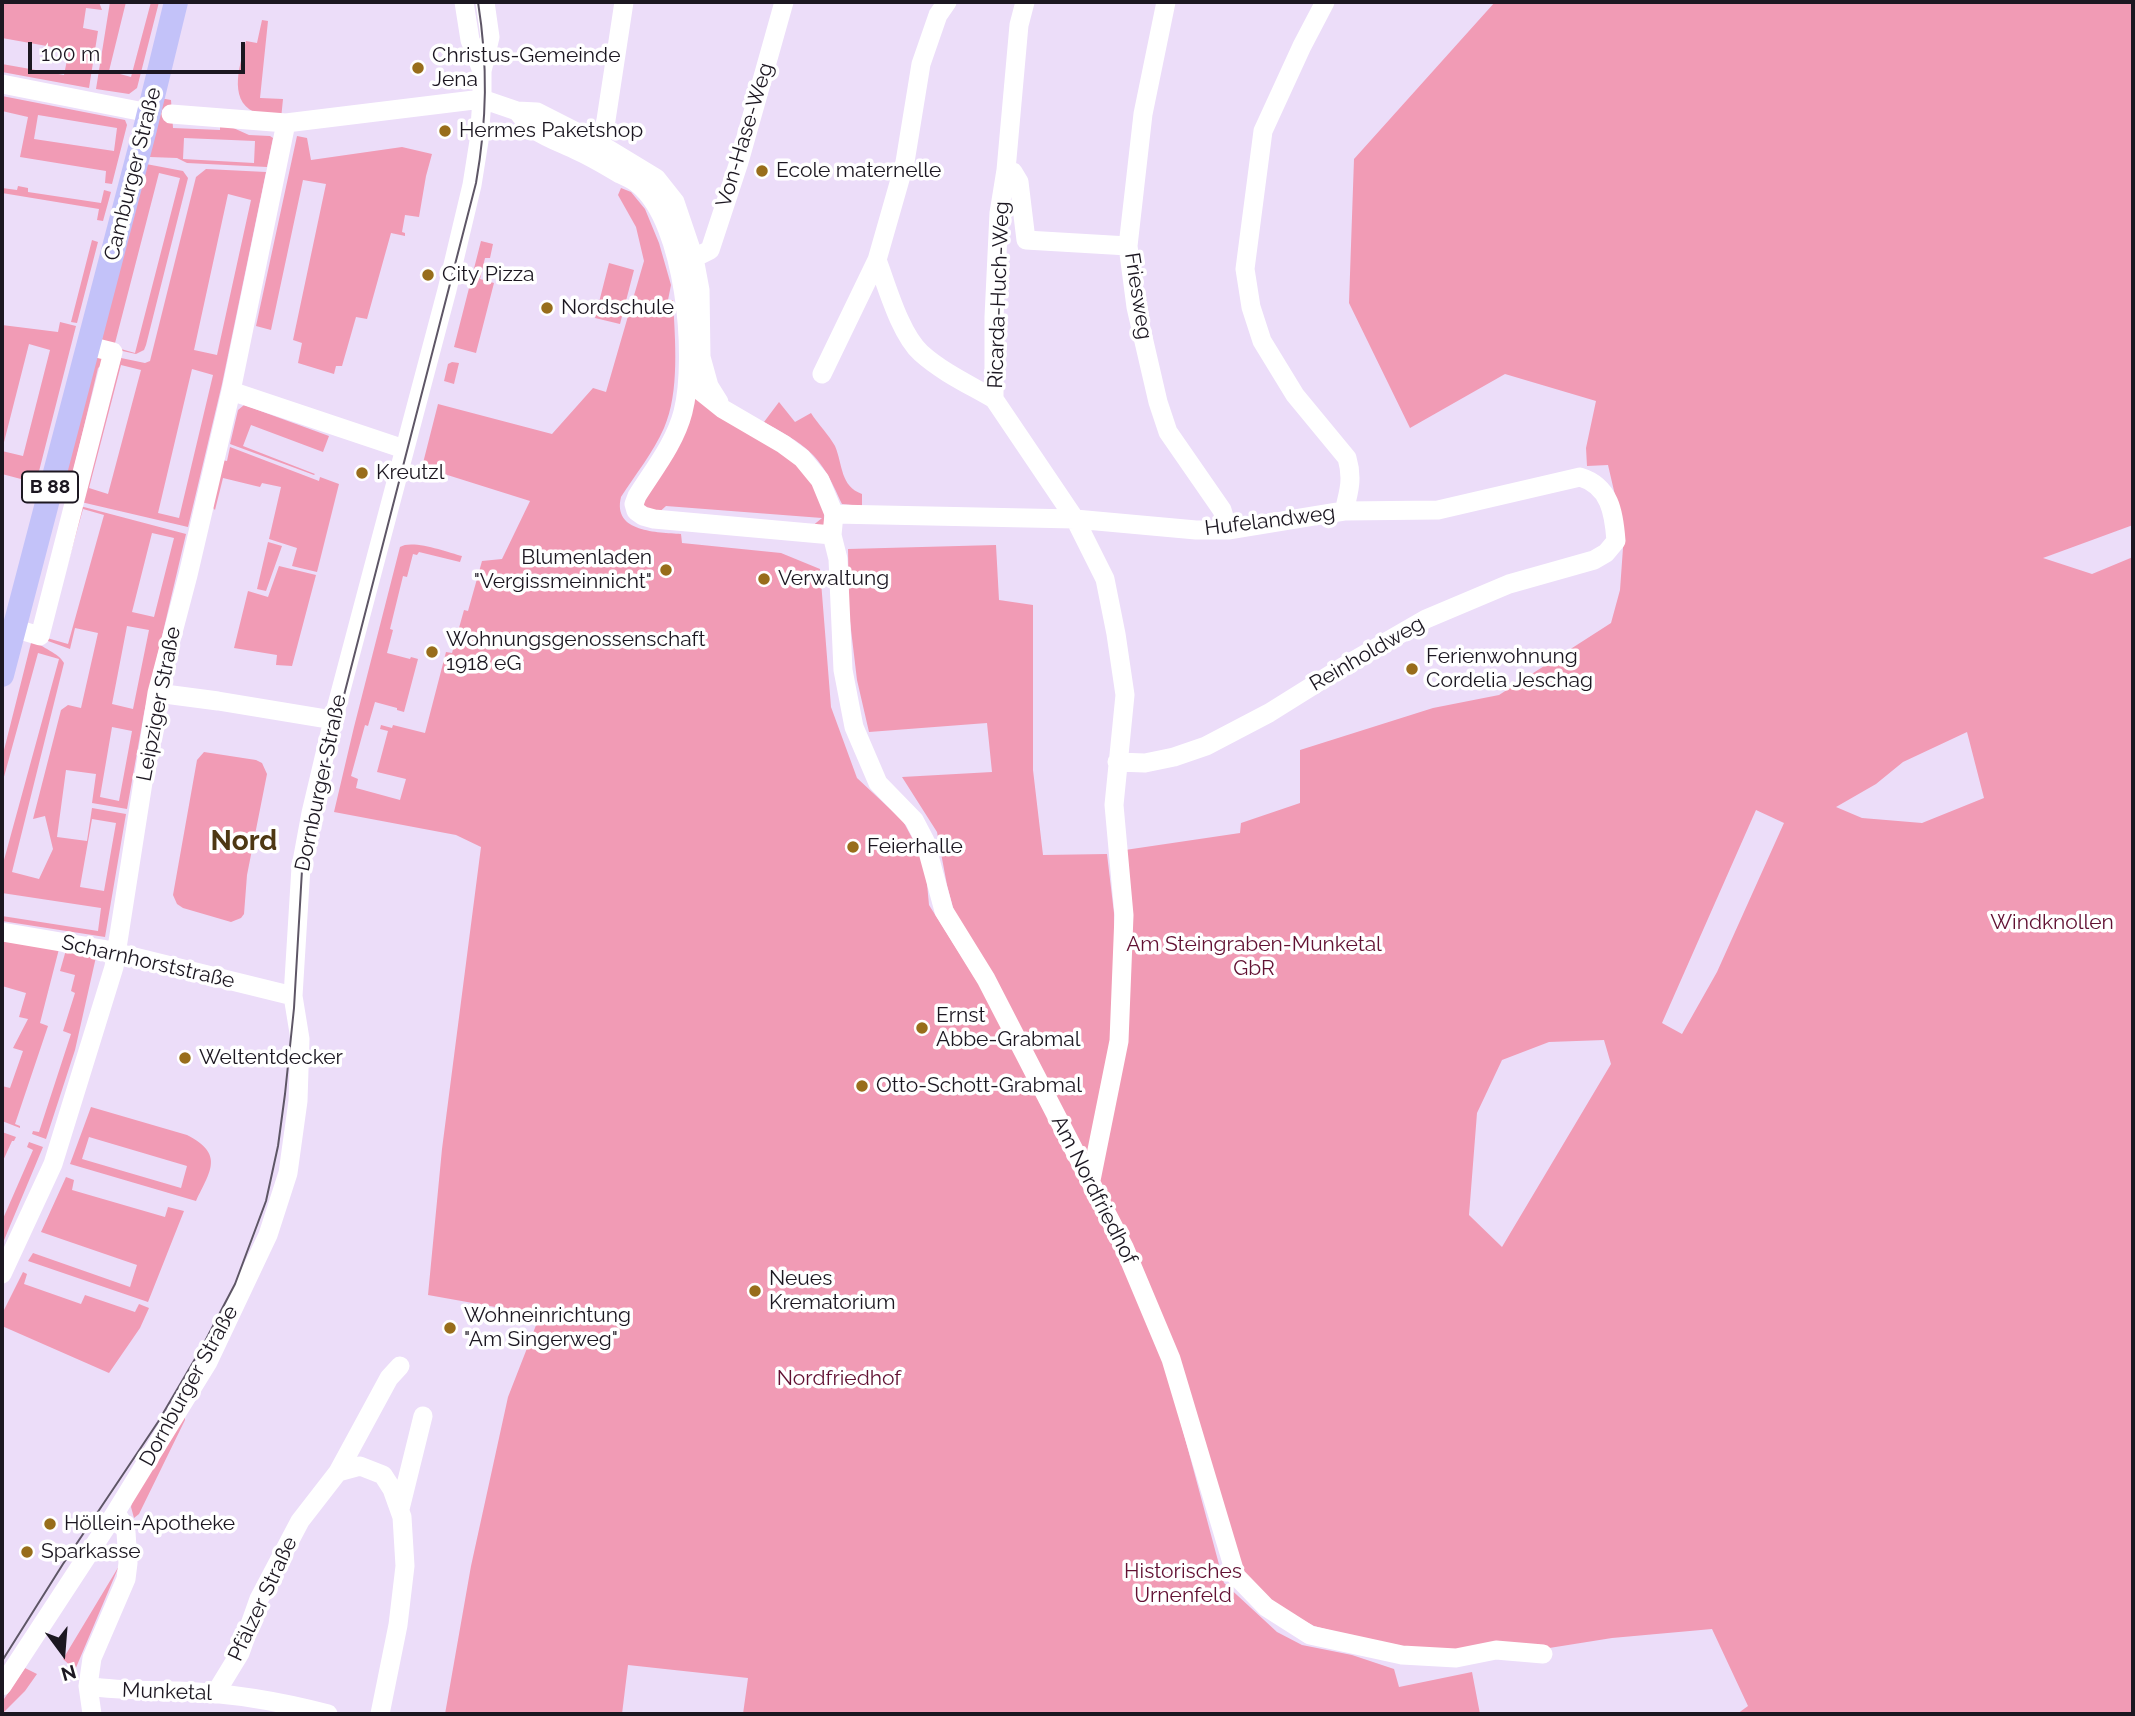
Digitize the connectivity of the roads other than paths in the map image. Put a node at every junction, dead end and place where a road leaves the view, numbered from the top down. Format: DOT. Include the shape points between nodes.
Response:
graph roads {
  1 [pos="176,2"];
  2 [pos="464,2"];
  3 [pos="485,2"];
  4 [pos="624,2"];
  5 [pos="784,2"];
  6 [pos="947,2"];
  7 [pos="1024,2"];
  8 [pos="1166,2"];
  9 [pos="1325,2"];
  10 [pos="482,71"];
  11 [pos="2,84"];
  12 [pos="482,99"];
  13 [pos="160,114"];
  14 [pos="286,123"];
  15 [pos="597,151"];
  16 [pos="1006,170"];
  17 [pos="1128,246"];
  18 [pos="694,258"];
  19 [pos="877,260"];
  20 [pos="89,346"];
  21 [pos="822,374"];
  22 [pos="688,381"];
  23 [pos="231,391"];
  24 [pos="995,399"];
  25 [pos="723,409"];
  26 [pos="404,449"];
  27 [pos="48,492"];
  28 [pos="75,502"];
  29 [pos="1344,511"];
  30 [pos="835,514"];
  31 [pos="1075,519"];
  32 [pos="1228,530"];
  33 [pos="832,535"];
  34 [pos="1616,541"];
  35 [pos="13,628"];
  36 [pos="2,675"];
  37 [pos="157,693"];
  38 [pos="333,720"];
  39 [pos="1117,762"];
  40 [pos="2,932"];
  41 [pos="116,952"];
  42 [pos="293,996"];
  43 [pos="1091,1180"];
  44 [pos="2,1274"];
  45 [pos="400,1366"];
  46 [pos="423,1416"];
  47 [pos="338,1472"];
  48 [pos="400,1509"];
  49 [pos="114,1515"];
  50 [pos="1543,1654"];
  51 [pos="2,1686"];
  52 [pos="88,1686"];
  53 [pos="215,1694"];
  54 [pos="92,1714"];
  55 [pos="328,1714"];
  56 [pos="380,1714"];
  1 -- 13 [label="main road, Camburger Straße / B 88"];
  2 -- 10 [label="street, Dornburger Straße" via="470,40"];
  3 -- 10 [label="street, Dornburger Straße" via="490,37"];
  4 -- 15 [label="street"];
  5 -- 18 [label="street, Von-Hase-Weg" via="710,250"];
  6 -- 19 [label="street" via="937,15 921,64 905,162"];
  7 -- 16 [label="street, Ricarda-Huch-Weg"];
  8 -- 17 [label="street, Friesweg" via="1143,114"];
  9 -- 29 [label="street" via="1263,131 1245,268 1262,341 1295,395 1347,458 1351,484"];
  10 -- 12 [label="street, Dornburger Straße"];
  11 -- 13 [label="street"];
  12 -- 14 [label="street"];
  12 -- 15 [label="street" via="517,111 533,129"];
  12 -- 26 [label="street, Dornburger Straße" via="472,185"];
  13 -- 14 [label="street"];
  13 -- 20 [label="main road, Camburger Straße / B 88"];
  14 -- 23 [label="street, Leipziger Straße"];
  15 -- 18 [label="street" via="656,178 675,202"];
  15 -- 22 [label="street" via="656,204 670,238 686,300"];
  16 -- 17 [label="street, Ricarda-Huch-Weg" via="1013,172 1018,182 1026,240"];
  16 -- 24 [label="street, Ricarda-Huch-Weg" via="994,304"];
  17 -- 32 [label="street, Friesweg" via="1136,307 1168,432 1222,510"];
  18 -- 25 [label="street" via="700,290 701,357 709,386"];
  19 -- 21 [label="street"];
  19 -- 24 [label="street" via="900,321 918,351"];
  20 -- 27 [label="main road, Camburger Straße / B 88"];
  20 -- 28 [label="street" via="113,352"];
  22 -- 25 [label="street"];
  22 -- 33 [label="street" via="677,431 637,496 636,511 654,519"];
  23 -- 26 [label="street"];
  23 -- 37 [label="street, Leipziger Straße"];
  24 -- 31 [label="street, Ricarda-Huch-Weg"];
  25 -- 30 [label="street" via="802,458 820,480"];
  26 -- 38 [label="street, Dornburger Straße"];
  27 -- 28 [label="street"];
  27 -- 35 [label="main road, Camburger Straße / B 88"];
  28 -- 35 [label="street" via="40,636"];
  29 -- 32 [label="street, Hufelandweg"];
  29 -- 34 [label="street, Hufelandweg" via="1438,510 1580,477 1594,481 1610,503"];
  30 -- 31 [label="street, Hufelandweg"];
  30 -- 33 [label="street"];
  31 -- 32 [label="street, Hufelandweg"];
  31 -- 39 [label="street, Ricarda-Huch-Weg" via="1105,579 1116,634 1125,695"];
  33 -- 43 [label="street, Am Nordfriedhof" via="838,559 843,670 854,727 878,783 914,820 925,841 944,911 986,979"];
  34 -- 39 [label="street, Reinholdweg" via="1594,560 1509,584 1426,619 1206,746 1145,763"];
  35 -- 36 [label="main road, Camburger Straße / B 88"];
  37 -- 38 [label="street"];
  37 -- 41 [label="street, Leipziger Straße"];
  38 -- 42 [label="street, Dornburger Straße" via="300,867"];
  39 -- 43 [label="street, Ricarda-Huch-Weg" via="1114,805 1124,915 1119,1041"];
  40 -- 41 [label="street, Scharnhorststraße"];
  41 -- 42 [label="street, Scharnhorststraße"];
  41 -- 44 [label="street, Leipziger Straße" via="53,1164"];
  42 -- 49 [label="street, Dornburger Straße" via="300,1039 298,1101 288,1173 268,1235 208,1362"];
  43 -- 50 [label="street, Am Nordfriedhof" via="1125,1247 1171,1359 1236,1576 1266,1607 1310,1635 1394,1653 1456,1658 1496,1650"];
  45 -- 47 [label="street, Pfälzer Straße"];
  46 -- 48 [label="street"];
  47 -- 48 [label="street" via="360,1466 383,1475"];
  47 -- 53 [label="street, Pfälzer Straße" via="300,1521 259,1599 240,1653"];
  48 -- 56 [label="street" via="405,1566"];
  49 -- 51 [label="street, Dornburger Straße"];
  49 -- 52 [label="street" via="126,1532 126,1579 92,1658"];
  52 -- 53 [label="street, Munketal"];
  52 -- 54 [label="street"];
  53 -- 55 [label="street, Munketal" via="285,1702"];
}
